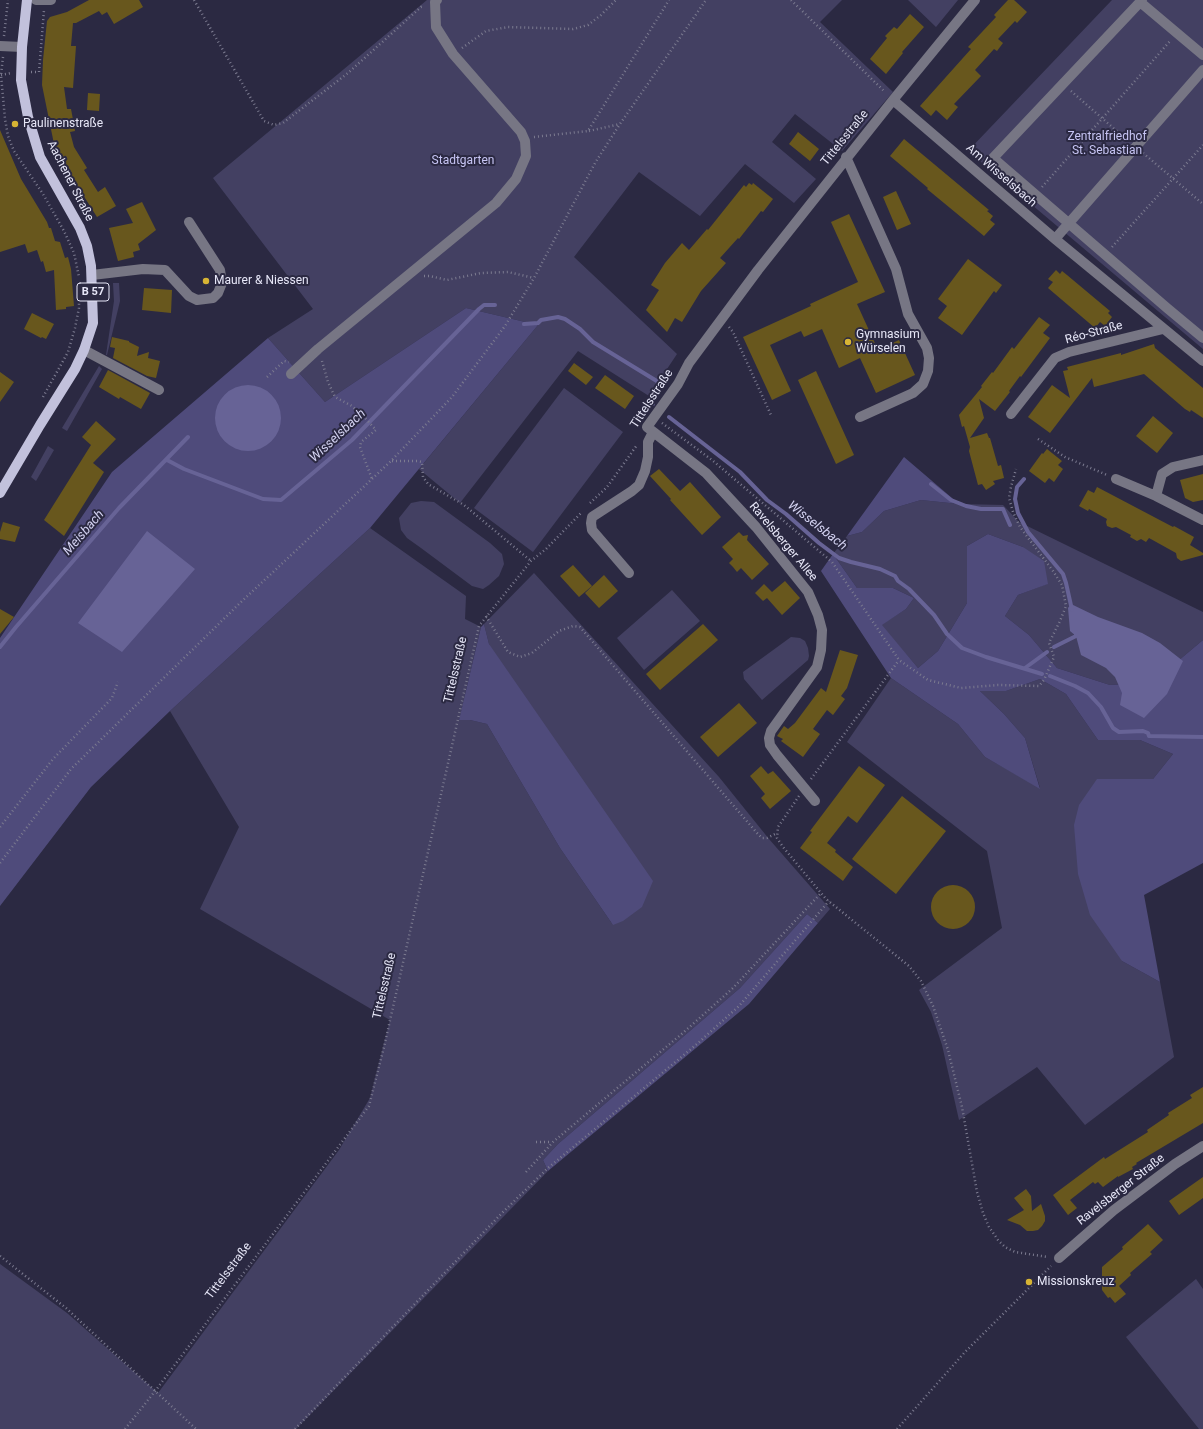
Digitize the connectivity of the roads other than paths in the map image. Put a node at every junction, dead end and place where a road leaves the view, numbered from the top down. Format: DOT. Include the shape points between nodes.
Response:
graph roads {
  1 [pos="27,0"];
  2 [pos="36,0"];
  3 [pos="45,0"];
  4 [pos="52,0"];
  5 [pos="976,0"];
  6 [pos="436,1"];
  7 [pos="1141,1"];
  8 [pos="2,46"];
  9 [pos="22,47"];
  10 [pos="1203,55"];
  11 [pos="1203,70"];
  12 [pos="892,100"];
  13 [pos="846,157"];
  14 [pos="189,222"];
  15 [pos="1069,223"];
  16 [pos="1055,239"];
  17 [pos="92,275"];
  18 [pos="1163,329"];
  19 [pos="1203,338"];
  20 [pos="84,350"];
  21 [pos="1203,361"];
  22 [pos="291,374"];
  23 [pos="159,390"];
  24 [pos="1010,414"];
  25 [pos="860,417"];
  26 [pos="650,430"];
  27 [pos="1203,460"];
  28 [pos="1116,479"];
  29 [pos="0,493"];
  30 [pos="1156,496"];
  31 [pos="1203,520"];
  32 [pos="629,573"];
  33 [pos="815,801"];
  34 [pos="1203,1146"];
  35 [pos="1059,1258"];
  1 -- 9 [label="main road, Aachener Straße / B 57"];
  2 -- 3 [label="street"];
  3 -- 4 [label="street"];
  5 -- 12 [label="street, Tittelsstraße"];
  6 -- 22 [label="street" via="436,27 453,54 521,132 525,141 526,156 516,179 496,203"];
  7 -- 10 [label="street"];
  7 -- 15 [label="street" via="993,158"];
  8 -- 9 [label="street"];
  9 -- 17 [label="main road, Aachener Straße / B 57" via="21,80 28,120 40,157 80,228 87,246"];
  11 -- 15 [label="street"];
  12 -- 13 [label="street, Tittelsstraße"];
  12 -- 16 [label="street, Am Wisselsbach"];
  13 -- 25 [label="street" via="896,268 908,314 927,348 929,358 928,371 922,384 913,393"];
  13 -- 26 [label="street, Tittelsstraße" via="722,316 654,417"];
  14 -- 17 [label="street" via="220,270 222,283 213,298 197,300 189,296 165,270 143,269"];
  15 -- 16 [label="street"];
  15 -- 19 [label="street"];
  16 -- 18 [label="street, Am Wisselsbach"];
  17 -- 20 [label="main road, Aachener Straße / B 57" via="93,323"];
  18 -- 21 [label="street, Am Wisselsbach"];
  18 -- 24 [label="street, Réo-Straße" via="1069,352 1055,358"];
  20 -- 23 [label="street"];
  20 -- 29 [label="main road, Aachener Straße / B 57"];
  26 -- 32 [label="street" via="648,456 639,485 592,517 591,523 592,530"];
  26 -- 33 [label="street, Ravelsberger Allee" via="706,473 756,527 811,598 822,630 822,650 817,667 769,738 770,745 777,755"];
  27 -- 30 [label="street" via="1173,467 1162,474"];
  28 -- 30 [label="street"];
  30 -- 31 [label="street"];
  34 -- 35 [label="street, Ravelsberger Straße" via="1114,1210"];
}
